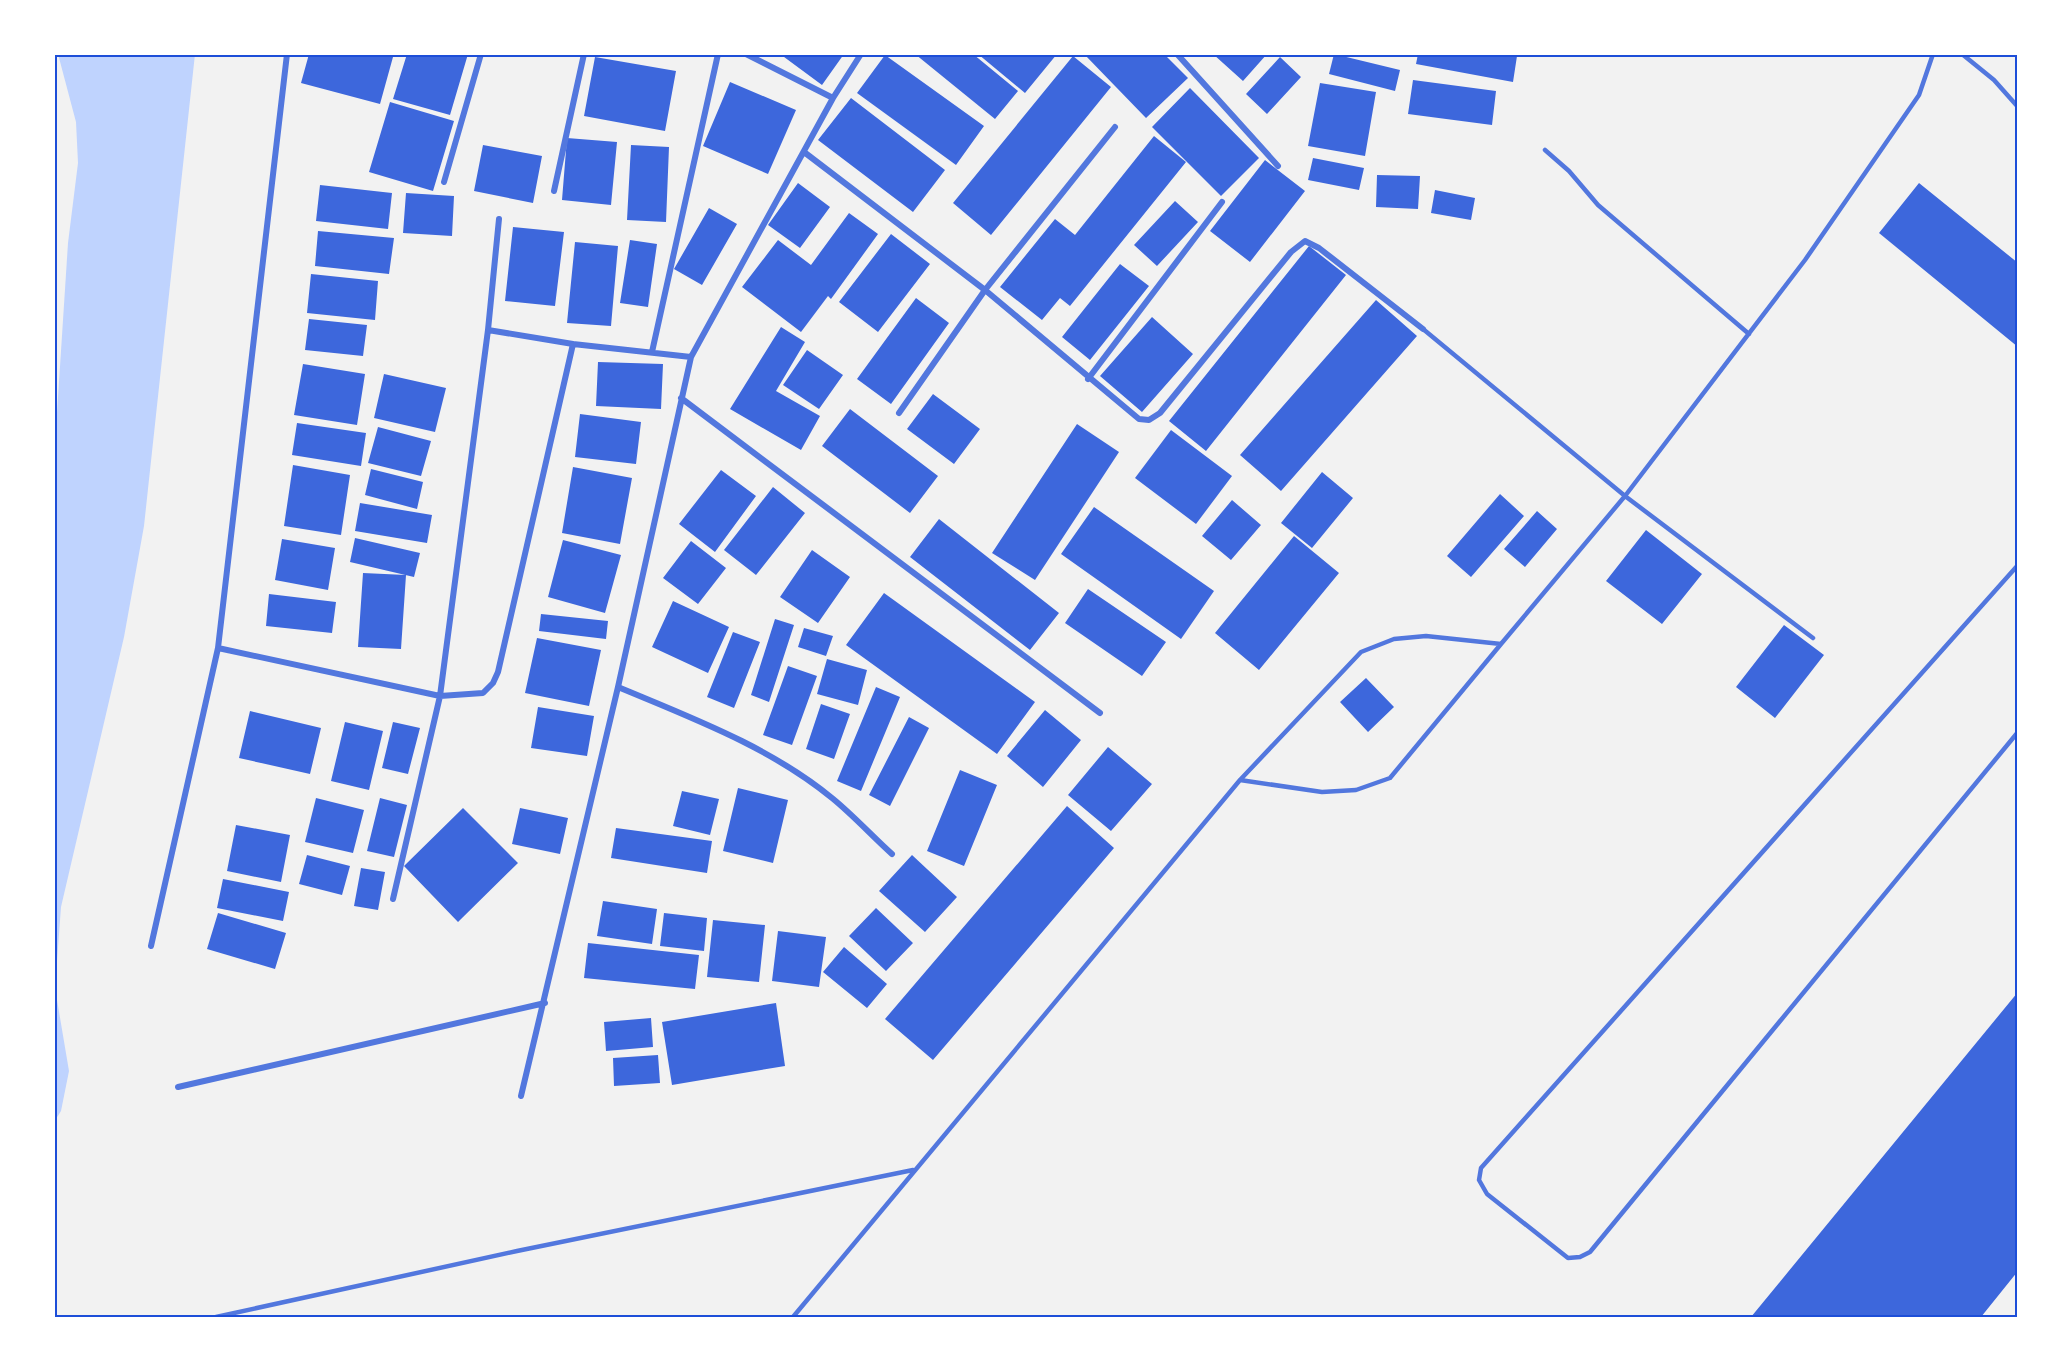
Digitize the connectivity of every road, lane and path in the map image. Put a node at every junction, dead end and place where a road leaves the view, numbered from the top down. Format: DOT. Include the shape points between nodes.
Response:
graph roads {
  1 [pos="287,54"];
  2 [pos="481,54"];
  3 [pos="584,54"];
  4 [pos="718,54"];
  5 [pos="746,54"];
  6 [pos="861,54"];
  7 [pos="1177,54"];
  8 [pos="1933,54"];
  9 [pos="1962,54"];
  10 [pos="833,98"];
  11 [pos="2018,107"];
  12 [pos="1115,127"];
  13 [pos="1545,150"];
  14 [pos="804,152"];
  15 [pos="1278,166"];
  16 [pos="444,182"];
  17 [pos="554,191"];
  18 [pos="1222,202"];
  19 [pos="499,219"];
  20 [pos="985,290"];
  21 [pos="1423,329"];
  22 [pos="488,330"];
  23 [pos="1749,334"];
  24 [pos="573,344"];
  25 [pos="652,352"];
  26 [pos="691,357"];
  27 [pos="1088,379"];
  28 [pos="681,398"];
  29 [pos="898,413"];
  30 [pos="1624,496"];
  31 [pos="2018,565"];
  32 [pos="1813,638"];
  33 [pos="1501,644"];
  34 [pos="218,648"];
  35 [pos="618,687"];
  36 [pos="440,696"];
  37 [pos="1100,713"];
  38 [pos="2018,732"];
  39 [pos="1240,780"];
  40 [pos="892,854"];
  41 [pos="393,899"];
  42 [pos="151,946"];
  43 [pos="545,1003"];
  44 [pos="178,1087"];
  45 [pos="521,1096"];
  46 [pos="914,1170"];
  47 [pos="216,1317"];
  48 [pos="793,1317"];
  1 -- 34 [label="street"];
  2 -- 16 [label="street"];
  3 -- 17 [label="street"];
  4 -- 25 [label="street"];
  5 -- 10 [label="street"];
  6 -- 10 [label="street"];
  7 -- 15 [label="street"];
  8 -- 23 [label="lane" via="1919,95"];
  9 -- 11 [label="lane" via="1994,80"];
  10 -- 14 [label="street"];
  12 -- 20 [label="street"];
  13 -- 23 [label="lane" via="1598,205"];
  14 -- 20 [label="street"];
  14 -- 26 [label="street"];
  18 -- 27 [label="street"];
  19 -- 22 [label="street"];
  20 -- 27 [label="street"];
  20 -- 29 [label="street"];
  21 -- 27 [label="street" via="1305,241 1160,413 1149,420 1138,419"];
  21 -- 30 [label="lane"];
  22 -- 24 [label="street"];
  22 -- 36 [label="street"];
  23 -- 30 [label="lane"];
  24 -- 25 [label="street"];
  24 -- 36 [label="street" via="495,678 483,693"];
  25 -- 26 [label="street"];
  26 -- 28 [label="street"];
  28 -- 35 [label="street"];
  28 -- 37 [label="street"];
  30 -- 32 [label="lane"];
  30 -- 33 [label="lane"];
  31 -- 38 [label="lane" via="1482,1168 1479,1180 1487,1194 1568,1258 1590,1252"];
  33 -- 39 [label="lane" via="1426,636 1394,639 1361,652"];
  33 -- 39 [label="lane" via="1390,778 1356,790 1322,792"];
  34 -- 36 [label="street"];
  34 -- 42 [label="street"];
  35 -- 40 [label="street" via="722,730 780,763 832,797"];
  35 -- 43 [label="street"];
  36 -- 41 [label="street"];
  39 -- 46 [label="lane"];
  43 -- 44 [label="street"];
  43 -- 45 [label="street"];
  46 -- 47 [label="lane"];
  46 -- 48 [label="lane"];
}
